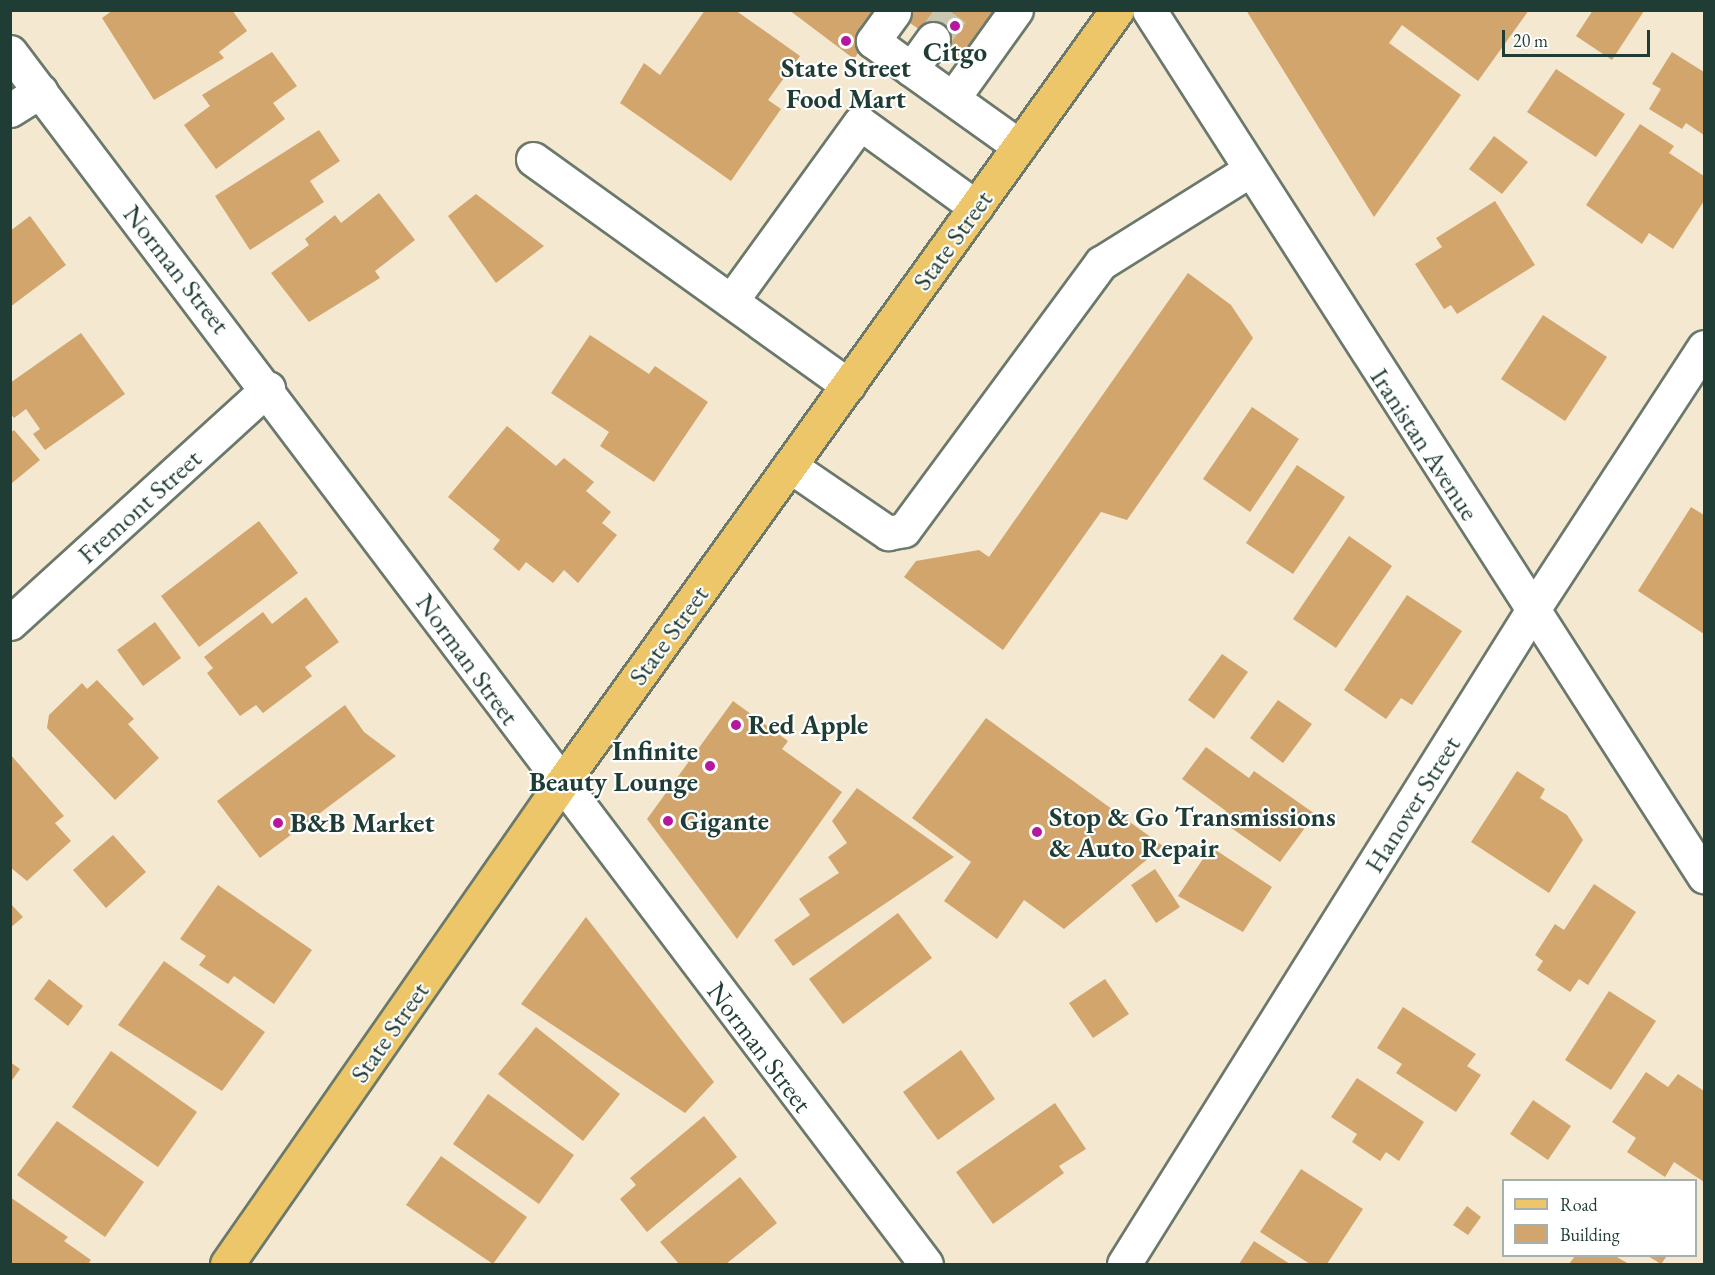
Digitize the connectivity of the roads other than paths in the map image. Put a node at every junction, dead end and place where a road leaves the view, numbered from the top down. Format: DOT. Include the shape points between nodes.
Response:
graph roads {
  1 [pos="1016,10"];
  2 [pos="1117,10"];
  3 [pos="1149,10"];
  4 [pos="894,12"];
  5 [pos="933,39"];
  6 [pos="10,52"];
  7 [pos="912,69"];
  8 [pos="40,91"];
  9 [pos="953,98"];
  10 [pos="10,110"];
  11 [pos="1019,146"];
  12 [pos="533,159"];
  13 [pos="1250,170"];
  14 [pos="976,207"];
  15 [pos="731,301"];
  16 [pos="1704,347"];
  17 [pos="848,385"];
  18 [pos="268,388"];
  19 [pos="790,466"];
  20 [pos="1532,611"];
  21 [pos="10,623"];
  22 [pos="561,784"];
  23 [pos="1704,876"];
  24 [pos="227,1264"];
  25 [pos="926,1264"];
  26 [pos="1124,1264"];
  1 -- 9 [label="street"];
  2 -- 11 [label="main road, State Street"];
  3 -- 13 [label="street, Iranistan Avenue"];
  4 -- 7 [label="street" via="873,41"];
  5 -- 7 [label="street"];
  6 -- 8 [label="street, Norman Street"];
  7 -- 9 [label="street"];
  8 -- 10 [label="street"];
  8 -- 18 [label="street, Norman Street"];
  9 -- 11 [label="street"];
  11 -- 14 [label="main road, State Street"];
  12 -- 15 [label="street"];
  13 -- 19 [label="street" via="1101,263 904,530 888,533"];
  13 -- 20 [label="street, Iranistan Avenue"];
  14 -- 15 [label="street" via="860,123"];
  14 -- 17 [label="main road, State Street"];
  15 -- 17 [label="street"];
  16 -- 20 [label="street, Hanover Street"];
  17 -- 19 [label="main road, State Street"];
  18 -- 21 [label="street, Fremont Street"];
  18 -- 22 [label="street, Norman Street"];
  19 -- 22 [label="main road, State Street"];
  20 -- 23 [label="street, Iranistan Avenue"];
  20 -- 26 [label="street, Hanover Street"];
  22 -- 24 [label="main road, State Street"];
  22 -- 25 [label="street, Norman Street"];
}
